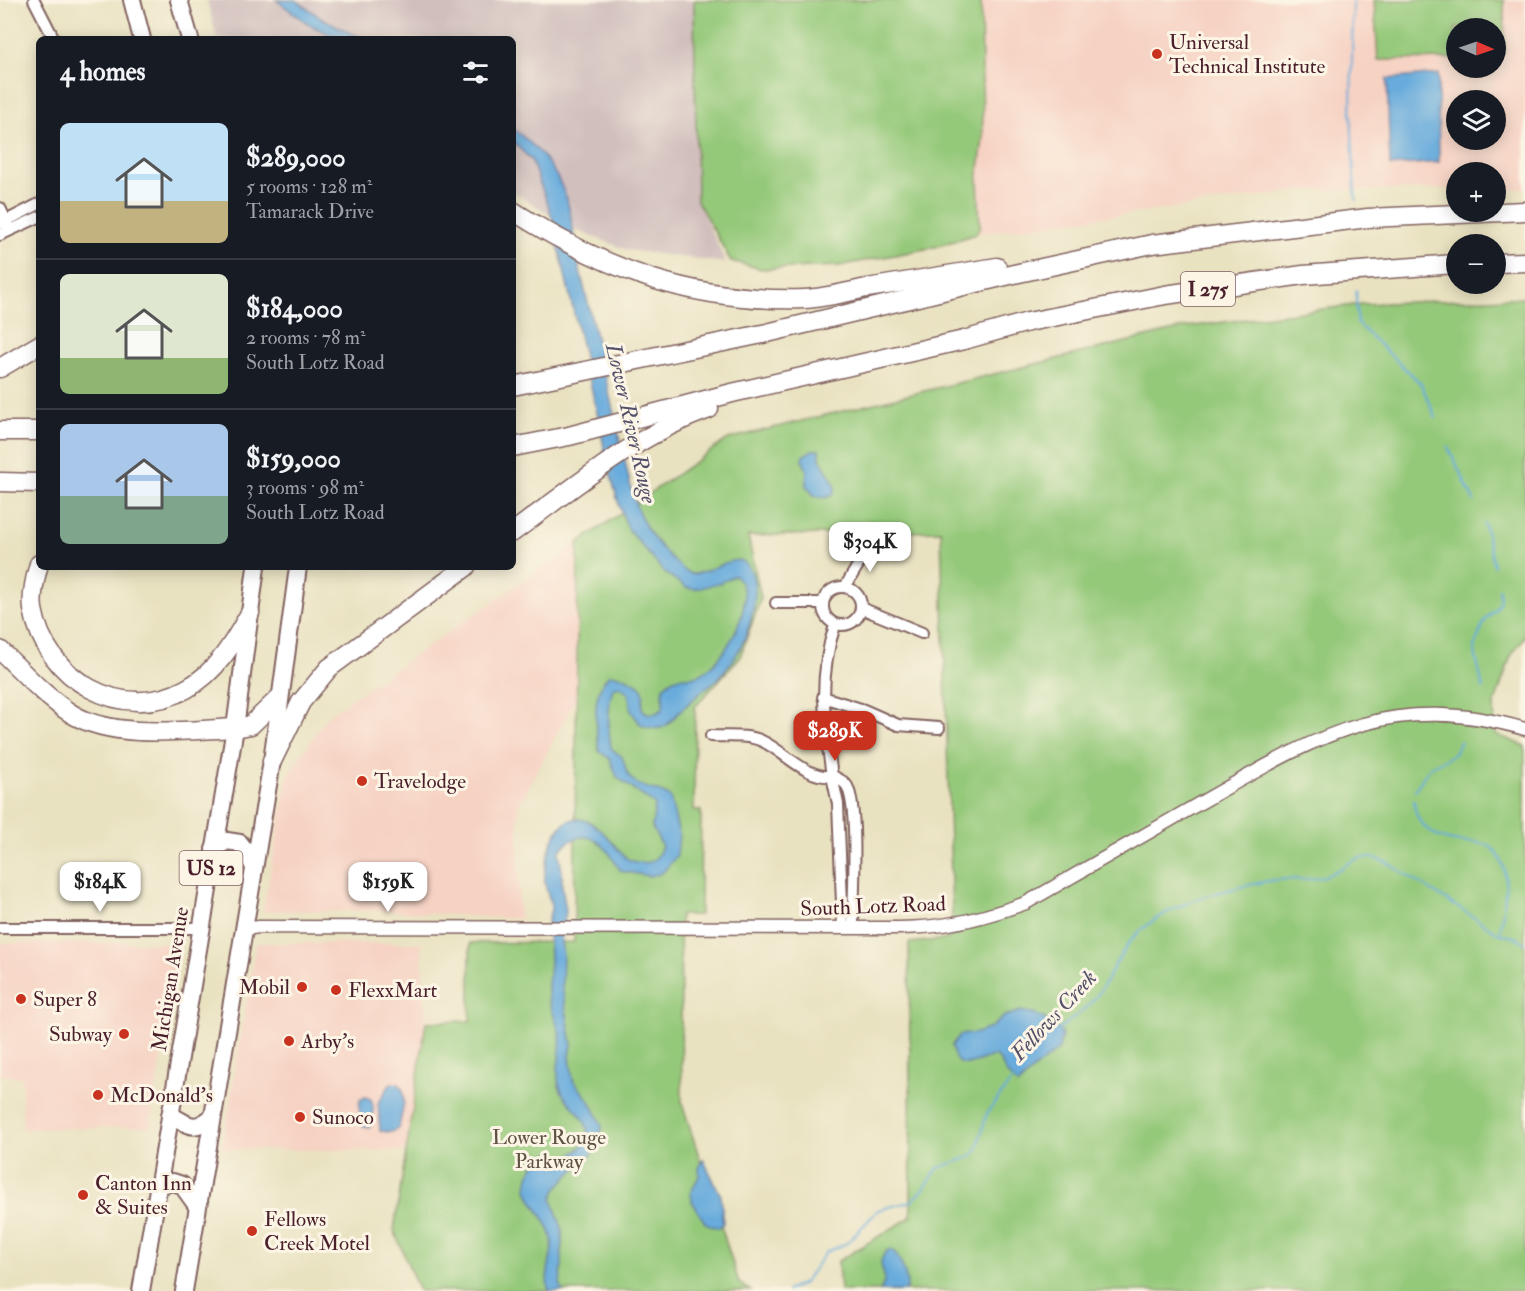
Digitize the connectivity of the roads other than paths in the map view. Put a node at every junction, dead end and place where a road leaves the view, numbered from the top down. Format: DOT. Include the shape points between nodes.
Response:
graph roads {
  1 [pos="34,0"];
  2 [pos="132,0"];
  3 [pos="178,0"];
  4 [pos="52,36"];
  5 [pos="141,36"];
  6 [pos="189,36"];
  7 [pos="0,208"];
  8 [pos="36,211"];
  9 [pos="1525,211"];
  10 [pos="520,216"];
  11 [pos="4,228"];
  12 [pos="1128,249"];
  13 [pos="1525,262"];
  14 [pos="1506,263"];
  15 [pos="1446,265"];
  16 [pos="36,347"];
  17 [pos="0,368"];
  18 [pos="516,385"];
  19 [pos="659,420"];
  20 [pos="0,431"];
  21 [pos="36,431"];
  22 [pos="516,446"];
  23 [pos="0,482"];
  24 [pos="36,483"];
  25 [pos="516,530"];
  26 [pos="870,545"];
  27 [pos="37,570"];
  28 [pos="256,570"];
  29 [pos="298,570"];
  30 [pos="462,570"];
  31 [pos="845,587"];
  32 [pos="776,603"];
  33 [pos="823,603"];
  34 [pos="861,608"];
  35 [pos="250,613"];
  36 [pos="835,625"];
  37 [pos="921,633"];
  38 [pos="0,650"];
  39 [pos="822,697"];
  40 [pos="279,698"];
  41 [pos="235,728"];
  42 [pos="939,728"];
  43 [pos="1525,729"];
  44 [pos="711,736"];
  45 [pos="272,761"];
  46 [pos="832,776"];
  47 [pos="214,849"];
  48 [pos="254,867"];
  49 [pos="0,928"];
  50 [pos="201,928"];
  51 [pos="848,928"];
  52 [pos="244,929"];
  53 [pos="170,1115"];
  54 [pos="212,1117"];
  55 [pos="157,1186"];
  56 [pos="197,1206"];
  57 [pos="141,1291"];
  58 [pos="184,1291"];
  1 -- 4 [label="street"];
  2 -- 5 [label="main road"];
  3 -- 6 [label="main road"];
  7 -- 11 [label="street"];
  8 -- 11 [label="street"];
  9 -- 12 [label="highway, I 275" via="1368,218"];
  10 -- 12 [label="highway" via="591,256 662,283 734,297 806,299 1077,252"];
  12 -- 18 [label="highway, I 275" via="767,333"];
  13 -- 14 [label="highway"];
  15 -- 19 [label="highway, I 275" via="1303,275 1165,295 1028,322 908,358"];
  16 -- 17 [label="highway"];
  19 -- 22 [label="highway"];
  19 -- 25 [label="highway" via="626,450"];
  20 -- 21 [label="highway"];
  23 -- 24 [label="highway"];
  26 -- 31 [label="street"];
  27 -- 35 [label="highway" via="33,609 49,651 62,669 83,686 111,697 143,701 185,690 207,675"];
  28 -- 35 [label="main road, Michigan Avenue / US 12"];
  29 -- 40 [label="main road, US 12"];
  30 -- 45 [label="highway" via="329,668 302,702"];
  31 -- 33 [label="street" via="833,589"];
  31 -- 34 [label="street" via="859,597"];
  32 -- 33 [label="street"];
  33 -- 36 [label="street" via="825,616"];
  34 -- 36 [label="street" via="852,623"];
  34 -- 37 [label="street"];
  35 -- 41 [label="main road, Michigan Avenue / US 12"];
  36 -- 39 [label="street" via="827,649"];
  38 -- 41 [label="highway" via="62,706 98,725 138,731"];
  39 -- 42 [label="street" via="898,725"];
  39 -- 46 [label="street"];
  40 -- 41 [label="highway" via="251,725"];
  40 -- 45 [label="main road, US 12"];
  41 -- 47 [label="main road, Michigan Avenue / US 12"];
  43 -- 51 [label="street, South Lotz Road" via="1482,718 1433,714 1386,718 1350,727 1286,754 1026,903 955,923"];
  44 -- 46 [label="street" via="759,739 809,771"];
  45 -- 48 [label="main road, US 12"];
  46 -- 51 [label="street" via="843,782 851,799 854,848"];
  47 -- 48 [label="main road" via="227,841 240,843"];
  47 -- 50 [label="main road, Michigan Avenue / US 12"];
  48 -- 52 [label="main road, US 12"];
  49 -- 50 [label="street"];
  50 -- 53 [label="main road, Michigan Avenue / US 12"];
  51 -- 52 [label="street, South Lotz Road"];
  52 -- 54 [label="main road, US 12"];
  53 -- 54 [label="main road" via="194,1127"];
  53 -- 55 [label="main road, Michigan Avenue / US 12"];
  54 -- 56 [label="main road, US 12"];
  55 -- 56 [label="main road" via="173,1182 182,1185"];
  55 -- 57 [label="main road, Michigan Avenue / US 12"];
  56 -- 58 [label="main road, US 12"];
}
